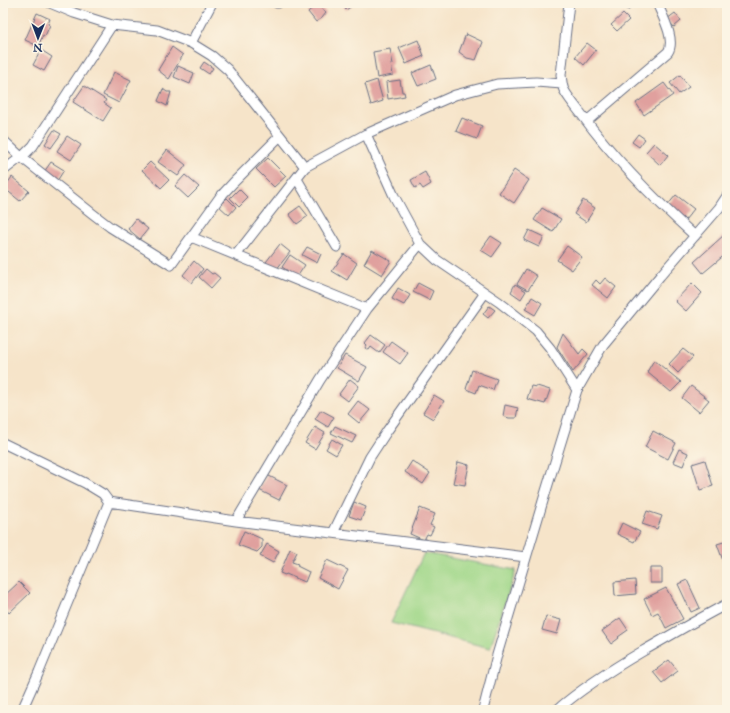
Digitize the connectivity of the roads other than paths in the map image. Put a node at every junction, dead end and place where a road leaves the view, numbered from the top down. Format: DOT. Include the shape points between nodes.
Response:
graph roads {
  1 [pos="50,3"];
  2 [pos="212,3"];
  3 [pos="570,3"];
  4 [pos="657,3"];
  5 [pos="112,25"];
  6 [pos="191,43"];
  7 [pos="562,84"];
  8 [pos="586,121"];
  9 [pos="366,134"];
  10 [pos="280,136"];
  11 [pos="3,140"];
  12 [pos="21,157"];
  13 [pos="305,167"];
  14 [pos="3,171"];
  15 [pos="297,179"];
  16 [pos="727,196"];
  17 [pos="695,236"];
  18 [pos="192,237"];
  19 [pos="420,244"];
  20 [pos="337,247"];
  21 [pos="236,255"];
  22 [pos="485,292"];
  23 [pos="367,309"];
  24 [pos="578,390"];
  25 [pos="3,443"];
  26 [pos="109,502"];
  27 [pos="236,521"];
  28 [pos="333,533"];
  29 [pos="526,557"];
  30 [pos="727,604"];
  31 [pos="22,710"];
  32 [pos="483,710"];
  33 [pos="557,710"];
  1 -- 5 [label="street"];
  2 -- 6 [label="street"];
  3 -- 7 [label="street"];
  4 -- 8 [label="street" via="670,36 668,52"];
  5 -- 6 [label="street" via="157,30"];
  5 -- 12 [label="street" via="40,137"];
  6 -- 10 [label="street" via="228,70"];
  7 -- 8 [label="street"];
  7 -- 9 [label="street" via="497,84 455,95"];
  8 -- 17 [label="street" via="638,182"];
  9 -- 13 [label="street"];
  9 -- 19 [label="street" via="394,196"];
  10 -- 13 [label="street"];
  10 -- 18 [label="street" via="220,197"];
  11 -- 12 [label="street"];
  12 -- 14 [label="street"];
  12 -- 18 [label="street" via="110,227 171,265"];
  13 -- 15 [label="street"];
  15 -- 20 [label="street"];
  15 -- 21 [label="street"];
  16 -- 17 [label="street"];
  17 -- 24 [label="street" via="603,345"];
  18 -- 21 [label="street"];
  19 -- 22 [label="street" via="437,260"];
  19 -- 23 [label="street"];
  21 -- 23 [label="street"];
  22 -- 24 [label="street" via="536,331"];
  22 -- 28 [label="street" via="386,431 370,457"];
  23 -- 27 [label="street" via="320,380"];
  24 -- 29 [label="street"];
  25 -- 26 [label="street" via="86,482 103,494"];
  26 -- 27 [label="street"];
  26 -- 31 [label="street"];
  27 -- 28 [label="street"];
  28 -- 29 [label="street"];
  29 -- 32 [label="street"];
  30 -- 33 [label="street" via="618,666 566,701"];
}
